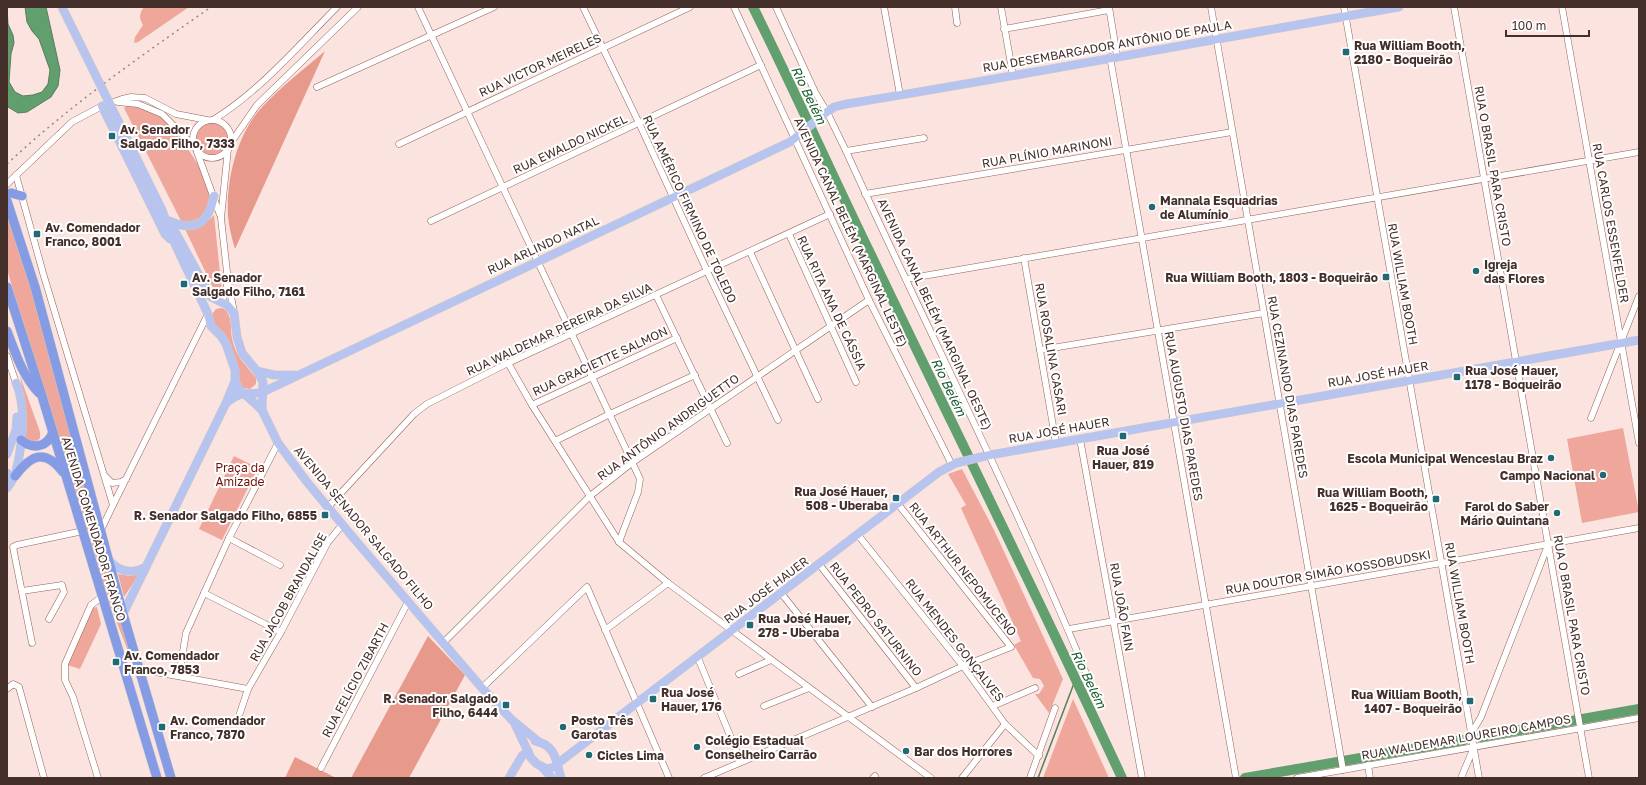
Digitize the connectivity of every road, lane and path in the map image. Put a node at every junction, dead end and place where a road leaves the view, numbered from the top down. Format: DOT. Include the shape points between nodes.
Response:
graph roads {
  1 [pos="62,7"];
  2 [pos="338,7"];
  3 [pos="358,7"];
  4 [pos="418,7"];
  5 [pos="494,7"];
  6 [pos="583,7"];
  7 [pos="690,7"];
  8 [pos="734,7"];
  9 [pos="776,7"];
  10 [pos="884,7"];
  11 [pos="955,7"];
  12 [pos="1001,7"];
  13 [pos="1211,7"];
  14 [pos="1344,7"];
  15 [pos="1399,7"];
  16 [pos="1454,7"];
  17 [pos="1562,7"];
  18 [pos="1109,9"];
  19 [pos="422,10"];
  20 [pos="1346,16"];
  21 [pos="957,23"];
  22 [pos="1004,29"];
  23 [pos="431,36"];
  24 [pos="1216,39"];
  25 [pos="602,48"];
  26 [pos="1114,57"];
  27 [pos="761,65"];
  28 [pos="1013,76"];
  29 [pos="317,87"];
  30 [pos="900,95"];
  31 [pos="116,102"];
  32 [pos="102,106"];
  33 [pos="466,112"];
  34 [pos="825,114"];
  35 [pos="210,120"];
  36 [pos="639,123"];
  37 [pos="1232,132"];
  38 [pos="797,138"];
  39 [pos="924,138"];
  40 [pos="399,144"];
  41 [pos="229,147"];
  42 [pos="195,148"];
  43 [pos="1126,150"];
  44 [pos="846,151"];
  45 [pos="1639,152"];
  46 [pos="1589,160"];
  47 [pos="16,175"];
  48 [pos="1484,179"];
  49 [pos="8,183"];
  50 [pos="502,188"];
  51 [pos="21,192"];
  52 [pos="7,194"];
  53 [pos="866,194"];
  54 [pos="214,196"];
  55 [pos="1377,197"];
  56 [pos="674,198"];
  57 [pos="7,201"];
  58 [pos="162,210"];
  59 [pos="830,214"];
  60 [pos="221,218"];
  61 [pos="1248,220"];
  62 [pos="170,221"];
  63 [pos="431,221"];
  64 [pos="788,234"];
  65 [pos="1142,238"];
  66 [pos="175,244"];
  67 [pos="750,252"];
  68 [pos="1024,258"];
  69 [pos="537,262"];
  70 [pos="707,271"];
  71 [pos="906,279"];
  72 [pos="228,281"];
  73 [pos="7,287"];
  74 [pos="656,295"];
  75 [pos="1639,296"];
  76 [pos="869,300"];
  77 [pos="222,303"];
  78 [pos="234,313"];
  79 [pos="1264,313"];
  80 [pos="208,314"];
  81 [pos="831,326"];
  82 [pos="1158,330"];
  83 [pos="7,331"];
  84 [pos="571,334"];
  85 [pos="677,338"];
  86 [pos="1639,340"];
  87 [pos="1622,343"];
  88 [pos="796,349"];
  89 [pos="1040,350"];
  90 [pos="7,356"];
  91 [pos="1516,362"];
  92 [pos="508,363"];
  93 [pos="258,371"];
  94 [pos="297,375"];
  95 [pos="695,375"];
  96 [pos="757,376"];
  97 [pos="592,377"];
  98 [pos="235,381"];
  99 [pos="1409,381"];
  100 [pos="856,382"];
  101 [pos="16,383"];
  102 [pos="263,392"];
  103 [pos="244,394"];
  104 [pos="42,396"];
  105 [pos="818,399"];
  106 [pos="226,402"];
  107 [pos="1280,404"];
  108 [pos="532,405"];
  109 [pos="711,408"];
  110 [pos="262,410"];
  111 [pos="610,414"];
  112 [pos="1591,418"];
  113 [pos="778,420"];
  114 [pos="1174,422"];
  115 [pos="53,432"];
  116 [pos="1080,439"];
  117 [pos="21,440"];
  118 [pos="555,441"];
  119 [pos="1639,442"];
  120 [pos="278,443"];
  121 [pos="727,443"];
  122 [pos="1056,443"];
  123 [pos="7,454"];
  124 [pos="987,455"];
  125 [pos="633,462"];
  126 [pos="954,464"];
  127 [pos="104,475"];
  128 [pos="10,476"];
  129 [pos="66,476"];
  130 [pos="126,479"];
  131 [pos="7,488"];
  132 [pos="590,496"];
  133 [pos="898,504"];
  134 [pos="113,505"];
  135 [pos="328,507"];
  136 [pos="342,525"];
  137 [pos="1639,528"];
  138 [pos="82,531"];
  139 [pos="100,531"];
  140 [pos="858,535"];
  141 [pos="229,538"];
  142 [pos="619,542"];
  143 [pos="1548,544"];
  144 [pos="107,558"];
  145 [pos="1441,563"];
  146 [pos="819,564"];
  147 [pos="280,565"];
  148 [pos="146,567"];
  149 [pos="668,583"];
  150 [pos="1311,586"];
  151 [pos="22,592"];
  152 [pos="204,593"];
  153 [pos="781,593"];
  154 [pos="102,597"];
  155 [pos="408,602"];
  156 [pos="1206,605"];
  157 [pos="123,614"];
  158 [pos="50,619"];
  159 [pos="1114,621"];
  160 [pos="1069,629"];
  161 [pos="605,630"];
  162 [pos="731,631"];
  163 [pos="281,632"];
  164 [pos="444,642"];
  165 [pos="32,643"];
  166 [pos="698,658"];
  167 [pos="771,660"];
  168 [pos="963,666"];
  169 [pos="139,669"];
  170 [pos="739,674"];
  171 [pos="179,676"];
  172 [pos="482,688"];
  173 [pos="809,688"];
  174 [pos="916,688"];
  175 [pos="1035,688"];
  176 [pos="7,689"];
  177 [pos="248,689"];
  178 [pos="1097,700"];
  179 [pos="637,702"];
  180 [pos="764,706"];
  181 [pos="993,706"];
  182 [pos="872,707"];
  183 [pos="1055,708"];
  184 [pos="240,713"];
  185 [pos="848,717"];
  186 [pos="1639,718"];
  187 [pos="512,720"];
  188 [pos="1005,724"];
  189 [pos="1580,728"];
  190 [pos="1472,734"];
  191 [pos="539,742"];
  192 [pos="1474,747"];
  193 [pos="528,750"];
  194 [pos="551,750"];
  195 [pos="573,750"];
  196 [pos="1039,756"];
  197 [pos="741,762"];
  198 [pos="516,765"];
  199 [pos="539,765"];
  200 [pos="557,765"];
  201 [pos="1368,766"];
  202 [pos="1342,767"];
  203 [pos="321,768"];
  204 [pos="1235,777"];
  205 [pos="44,778"];
  206 [pos="98,778"];
  207 [pos="157,778"];
  208 [pos="171,778"];
  209 [pos="509,778"];
  210 [pos="552,778"];
  211 [pos="561,778"];
  212 [pos="669,778"];
  213 [pos="704,778"];
  214 [pos="930,778"];
  215 [pos="962,778"];
  216 [pos="1030,778"];
  217 [pos="1142,778"];
  218 [pos="1296,778"];
  219 [pos="1370,778"];
  220 [pos="1461,778"];
  221 [pos="1479,778"];
  222 [pos="1589,778"];
  1 -- 58 [label="main road, AVENIDA SENADOR SALGADO FILHO, bridge"];
  2 -- 35 [label="street" via="255,88 225,112"];
  3 -- 41 [label="street" via="257,105"];
  4 -- 19 [label="street"];
  5 -- 23 [label="street"];
  6 -- 25 [label="street, RUA AMÉRICO FIRMINO DE TOLEDO"];
  7 -- 25 [label="street, RUA VICTOR MEIRELES"];
  8 -- 27 [label="street, AVENIDA CANAL BELÉM (MARGINAL LESTE)"];
  9 -- 34 [label="street, AVENIDA CANAL BELÉM (MARGINAL OESTE)"];
  10 -- 30 [label="street"];
  11 -- 21 [label="street"];
  12 -- 22 [label="street"];
  13 -- 24 [label="street, RUA CEZINANDO DIAS PAREDES"];
  14 -- 20 [label="street, RUA WILLIAM BOOTH"];
  15 -- 20 [label="main road, RUA DESEMBARGADOR ANTÔNIO DE PAULA"];
  16 -- 48 [label="street, RUA O BRASIL PARA CRISTO"];
  17 -- 46 [label="street, RUA CARLOS ESSENFELDER"];
  18 -- 22 [label="street"];
  18 -- 26 [label="street, RUA AUGUSTO DIAS PAREDES"];
  19 -- 23 [label="street"];
  20 -- 24 [label="main road, RUA DESEMBARGADOR ANTÔNIO DE PAULA"];
  20 -- 55 [label="street, RUA WILLIAM BOOTH"];
  22 -- 28 [label="street"];
  23 -- 29 [label="street"];
  23 -- 33 [label="street"];
  24 -- 26 [label="main road, RUA DESEMBARGADOR ANTÔNIO DE PAULA"];
  24 -- 37 [label="street, RUA CEZINANDO DIAS PAREDES"];
  25 -- 33 [label="street, RUA VICTOR MEIRELES"];
  25 -- 36 [label="street, RUA AMÉRICO FIRMINO DE TOLEDO"];
  26 -- 28 [label="main road, RUA DESEMBARGADOR ANTÔNIO DE PAULA"];
  26 -- 43 [label="street, RUA AUGUSTO DIAS PAREDES"];
  27 -- 36 [label="street, RUA EWALDO NICKEL"];
  27 -- 38 [label="street, AVENIDA CANAL BELÉM (MARGINAL LESTE)"];
  28 -- 30 [label="main road, RUA DESEMBARGADOR ANTÔNIO DE PAULA"];
  30 -- 34 [label="main road, RUA DESEMBARGADOR ANTÔNIO DE PAULA" via="834,107"];
  31 -- 32 [label="street"];
  31 -- 35 [label="street" via="131,97 145,98 176,114"];
  31 -- 42 [label="street" via="138,104 162,114"];
  32 -- 47 [label="street" via="72,122"];
  32 -- 66 [label="main road" via="165,234"];
  33 -- 40 [label="street, RUA VICTOR MEIRELES"];
  33 -- 50 [label="street"];
  34 -- 38 [label="main road, RUA DESEMBARGADOR ANTÔNIO DE PAULA"];
  34 -- 44 [label="street, AVENIDA CANAL BELÉM (MARGINAL OESTE)"];
  35 -- 41 [label="street" via="227,128 230,133"];
  35 -- 42 [label="street" via="202,122 194,131 192,137"];
  36 -- 50 [label="street, RUA EWALDO NICKEL"];
  36 -- 56 [label="street, RUA AMÉRICO FIRMINO DE TOLEDO"];
  37 -- 43 [label="street, RUA PLÍNIO MARINONI"];
  37 -- 61 [label="street, RUA CEZINANDO DIAS PAREDES"];
  38 -- 56 [label="main road, RUA ARLINDO NATAL"];
  38 -- 59 [label="street, AVENIDA CANAL BELÉM (MARGINAL LESTE)"];
  39 -- 44 [label="street"];
  41 -- 42 [label="street" via="224,154 212,158 201,155"];
  41 -- 60 [label="street"];
  42 -- 54 [label="street"];
  43 -- 53 [label="street, RUA PLÍNIO MARINONI"];
  43 -- 65 [label="street, RUA AUGUSTO DIAS PAREDES"];
  44 -- 53 [label="street, AVENIDA CANAL BELÉM (MARGINAL OESTE)"];
  45 -- 46 [label="street"];
  46 -- 48 [label="street"];
  46 -- 87 [label="street, RUA CARLOS ESSENFELDER"];
  47 -- 49 [label="street"];
  47 -- 51 [label="street, AVENIDA COMENDADOR FRANCO"];
  48 -- 55 [label="street"];
  48 -- 91 [label="street, RUA O BRASIL PARA CRISTO"];
  49 -- 51 [label="street"];
  50 -- 63 [label="street, RUA EWALDO NICKEL"];
  50 -- 69 [label="street"];
  51 -- 52 [label="highway"];
  51 -- 127 [label="street, AVENIDA COMENDADOR FRANCO"];
  53 -- 71 [label="street, AVENIDA CANAL BELÉM (MARGINAL OESTE)"];
  54 -- 60 [label="street"];
  54 -- 62 [label="main road" via="210,213 198,224 188,226"];
  55 -- 61 [label="street"];
  55 -- 99 [label="street, RUA WILLIAM BOOTH"];
  56 -- 69 [label="main road, RUA ARLINDO NATAL"];
  56 -- 70 [label="street, RUA AMÉRICO FIRMINO DE TOLEDO"];
  57 -- 139 [label="highway, AVENIDA COMENDADOR FRANCO" via="48,333"];
  58 -- 62 [label="main road, AVENIDA SENADOR SALGADO FILHO"];
  58 -- 66 [label="main road, AVENIDA SENADOR SALGADO FILHO"];
  59 -- 64 [label="street, RUA WALDEMAR PEREIRA DA SILVA"];
  59 -- 76 [label="street, AVENIDA CANAL BELÉM (MARGINAL LESTE)"];
  60 -- 72 [label="street"];
  61 -- 65 [label="street"];
  61 -- 79 [label="street, RUA CEZINANDO DIAS PAREDES"];
  62 -- 77 [label="main road, AVENIDA SENADOR SALGADO FILHO" via="211,297"];
  64 -- 67 [label="street, RUA WALDEMAR PEREIRA DA SILVA"];
  64 -- 81 [label="street, RUA RITA ANA DE CÁSSIA"];
  65 -- 68 [label="street"];
  65 -- 82 [label="street, RUA AUGUSTO DIAS PAREDES"];
  66 -- 80 [label="main road, AVENIDA SENADOR SALGADO FILHO"];
  67 -- 70 [label="street, RUA WALDEMAR PEREIRA DA SILVA"];
  67 -- 88 [label="street"];
  68 -- 71 [label="street"];
  68 -- 89 [label="street, RUA ROSALINA CASARI"];
  69 -- 84 [label="street"];
  69 -- 94 [label="main road, RUA ARLINDO NATAL"];
  70 -- 74 [label="street, RUA WALDEMAR PEREIRA DA SILVA"];
  70 -- 96 [label="street, RUA AMÉRICO FIRMINO DE TOLEDO"];
  71 -- 124 [label="street, AVENIDA CANAL BELÉM (MARGINAL OESTE)"];
  72 -- 77 [label="street"];
  72 -- 78 [label="street"];
  73 -- 104 [label="highway, AVENIDA COMENDADOR FRANCO"];
  74 -- 84 [label="street, RUA WALDEMAR PEREIRA DA SILVA"];
  74 -- 85 [label="street"];
  75 -- 87 [label="street"];
  76 -- 81 [label="street, RUA ANTÔNIO ANDRIGUETTO"];
  76 -- 126 [label="street, AVENIDA CANAL BELÉM (MARGINAL LESTE)"];
  77 -- 78 [label="main road, AVENIDA SENADOR SALGADO FILHO"];
  77 -- 80 [label="main road" via="216,304"];
  78 -- 93 [label="main road" via="242,353"];
  79 -- 82 [label="street"];
  79 -- 107 [label="street, RUA CEZINANDO DIAS PAREDES"];
  80 -- 98 [label="main road, AVENIDA SENADOR SALGADO FILHO" via="212,326 226,344 235,370"];
  80 -- 130 [label="street"];
  81 -- 88 [label="street, RUA ANTÔNIO ANDRIGUETTO"];
  81 -- 100 [label="street, RUA RITA ANA DE CÁSSIA"];
  82 -- 89 [label="street"];
  82 -- 114 [label="street, RUA AUGUSTO DIAS PAREDES"];
  83 -- 104 [label="highway" via="33,387"];
  84 -- 92 [label="street, RUA WALDEMAR PEREIRA DA SILVA"];
  84 -- 97 [label="street"];
  85 -- 95 [label="street"];
  85 -- 97 [label="street, RUA GRACIETTE SALMON"];
  86 -- 87 [label="main road, RUA JOSÉ HAUER"];
  87 -- 91 [label="main road, RUA JOSÉ HAUER"];
  87 -- 112 [label="street"];
  87 -- 119 [label="street, RUA CARLOS ESSENFELDER"];
  88 -- 96 [label="street, RUA ANTÔNIO ANDRIGUETTO"];
  88 -- 105 [label="street"];
  89 -- 122 [label="street, RUA ROSALINA CASARI"];
  90 -- 101 [label="street"];
  91 -- 99 [label="main road, RUA JOSÉ HAUER"];
  91 -- 143 [label="street, RUA O BRASIL PARA CRISTO"];
  92 -- 108 [label="street"];
  92 -- 135 [label="street, RUA WALDEMAR PEREIRA DA SILVA" via="427,404 414,414"];
  93 -- 94 [label="main road, RUA ARLINDO NATAL" via="274,375"];
  93 -- 102 [label="main road" via="263,382"];
  94 -- 102 [label="main road, RUA ARLINDO NATAL"];
  95 -- 109 [label="street"];
  95 -- 111 [label="street"];
  96 -- 109 [label="street, RUA ANTÔNIO ANDRIGUETTO"];
  96 -- 113 [label="street, RUA AMÉRICO FIRMINO DE TOLEDO"];
  97 -- 108 [label="street, RUA GRACIETTE SALMON"];
  97 -- 111 [label="street"];
  98 -- 103 [label="main road, AVENIDA SENADOR SALGADO FILHO"];
  98 -- 106 [label="main road"];
  99 -- 107 [label="main road, RUA JOSÉ HAUER"];
  99 -- 145 [label="street, RUA WILLIAM BOOTH"];
  101 -- 117 [label="main road" via="21,393"];
  101 -- 123 [label="main road" via="16,430"];
  102 -- 103 [label="main road"];
  102 -- 110 [label="main road"];
  103 -- 106 [label="main road"];
  103 -- 110 [label="main road, AVENIDA SENADOR SALGADO FILHO"];
  104 -- 115 [label="highway, AVENIDA COMENDADOR FRANCO"];
  106 -- 148 [label="main road"];
  107 -- 114 [label="main road, RUA JOSÉ HAUER"];
  107 -- 150 [label="street, RUA CEZINANDO DIAS PAREDES"];
  108 -- 118 [label="street"];
  109 -- 121 [label="street"];
  109 -- 125 [label="street, RUA ANTÔNIO ANDRIGUETTO"];
  110 -- 120 [label="main road, AVENIDA SENADOR SALGADO FILHO"];
  111 -- 118 [label="street"];
  111 -- 125 [label="street"];
  114 -- 116 [label="main road, RUA JOSÉ HAUER"];
  114 -- 156 [label="street, RUA AUGUSTO DIAS PAREDES"];
  115 -- 117 [label="highway" via="51,438 41,445 30,446"];
  115 -- 129 [label="highway, AVENIDA COMENDADOR FRANCO"];
  116 -- 122 [label="main road, RUA JOSÉ HAUER"];
  116 -- 159 [label="street, RUA JOÃO FAIN"];
  117 -- 128 [label="main road"];
  118 -- 132 [label="street"];
  120 -- 135 [label="main road, AVENIDA SENADOR SALGADO FILHO"];
  120 -- 141 [label="street"];
  122 -- 124 [label="main road, RUA JOSÉ HAUER"];
  124 -- 126 [label="main road, RUA JOSÉ HAUER"];
  124 -- 160 [label="street, AVENIDA CANAL BELÉM (MARGINAL OESTE)"];
  125 -- 132 [label="street, RUA ANTÔNIO ANDRIGUETTO"];
  125 -- 142 [label="street" via="640,479 638,492"];
  126 -- 133 [label="main road, RUA JOSÉ HAUER" via="939,472"];
  127 -- 130 [label="street" via="112,483"];
  127 -- 134 [label="street, AVENIDA COMENDADOR FRANCO"];
  128 -- 129 [label="highway" via="29,460 40,457 57,464"];
  128 -- 131 [label="main road"];
  129 -- 138 [label="highway, AVENIDA COMENDADOR FRANCO"];
  130 -- 134 [label="street"];
  132 -- 142 [label="street"];
  132 -- 164 [label="street, RUA ANTÔNIO ANDRIGUETTO"];
  133 -- 140 [label="main road, RUA JOSÉ HAUER"];
  133 -- 168 [label="street, RUA ARTHUR NEPOMUCENO" via="1011,647"];
  134 -- 139 [label="street, AVENIDA COMENDADOR FRANCO"];
  135 -- 136 [label="main road, AVENIDA SENADOR SALGADO FILHO"];
  136 -- 155 [label="main road, AVENIDA SENADOR SALGADO FILHO"];
  136 -- 163 [label="street, RUA JACOB BRANDALISE" via="328,542"];
  137 -- 143 [label="street, RUA DOUTOR SIMÃO KOSSOBUDSKI"];
  138 -- 151 [label="street" via="13,548"];
  138 -- 154 [label="highway, AVENIDA COMENDADOR FRANCO"];
  139 -- 144 [label="highway, AVENIDA COMENDADOR FRANCO"];
  140 -- 146 [label="main road, RUA JOSÉ HAUER"];
  140 -- 168 [label="street, RUA MENDES GONÇALVES"];
  141 -- 147 [label="street"];
  141 -- 152 [label="street"];
  142 -- 149 [label="street"];
  143 -- 145 [label="street, RUA DOUTOR SIMÃO KOSSOBUDSKI"];
  143 -- 189 [label="street, RUA O BRASIL PARA CRISTO"];
  143 -- 190 [label="street" via="1481,717"];
  144 -- 148 [label="main road" via="125,571 136,571"];
  144 -- 157 [label="highway, AVENIDA COMENDADOR FRANCO"];
  145 -- 150 [label="street, RUA DOUTOR SIMÃO KOSSOBUDSKI"];
  145 -- 190 [label="street, RUA WILLIAM BOOTH"];
  146 -- 153 [label="main road, RUA JOSÉ HAUER"];
  146 -- 174 [label="street, RUA PEDRO SATURNINO"];
  148 -- 157 [label="main road"];
  149 -- 161 [label="street"];
  149 -- 162 [label="street"];
  150 -- 156 [label="street, RUA DOUTOR SIMÃO KOSSOBUDSKI"];
  150 -- 202 [label="street, RUA CEZINANDO DIAS PAREDES"];
  151 -- 158 [label="street" via="62,585 64,592"];
  151 -- 165 [label="street"];
  152 -- 163 [label="street"];
  152 -- 171 [label="street" via="186,633"];
  153 -- 162 [label="main road, RUA JOSÉ HAUER"];
  153 -- 182 [label="street"];
  154 -- 206 [label="street" via="91,605 65,664 65,680 73,697"];
  154 -- 207 [label="highway, AVENIDA COMENDADOR FRANCO"];
  155 -- 164 [label="main road, AVENIDA SENADOR SALGADO FILHO"];
  155 -- 203 [label="street, RUA FELÍCIO ZIBARTH"];
  156 -- 159 [label="street, RUA DOUTOR SIMÃO KOSSOBUDSKI"];
  156 -- 204 [label="street, RUA AUGUSTO DIAS PAREDES"];
  157 -- 169 [label="highway, AVENIDA COMENDADOR FRANCO"];
  159 -- 160 [label="street, RUA DOUTOR SIMÃO KOSSOBUDSKI"];
  159 -- 217 [label="street, RUA JOÃO FAIN"];
  160 -- 178 [label="street, AVENIDA CANAL BELÉM (MARGINAL OESTE)"];
  161 -- 172 [label="street" via="587,588"];
  161 -- 179 [label="street"];
  162 -- 166 [label="main road, RUA JOSÉ HAUER"];
  162 -- 167 [label="street"];
  163 -- 177 [label="street, RUA JACOB BRANDALISE"];
  164 -- 172 [label="main road, AVENIDA SENADOR SALGADO FILHO"];
  166 -- 179 [label="main road, RUA JOSÉ HAUER"];
  166 -- 197 [label="street"];
  167 -- 170 [label="street"];
  167 -- 173 [label="street"];
  168 -- 174 [label="street"];
  168 -- 181 [label="street, RUA MENDES GONÇALVES"];
  169 -- 171 [label="street"];
  169 -- 208 [label="highway, AVENIDA COMENDADOR FRANCO"];
  171 -- 177 [label="street"];
  172 -- 187 [label="main road, AVENIDA SENADOR SALGADO FILHO"];
  173 -- 180 [label="street"];
  173 -- 185 [label="street"];
  174 -- 182 [label="street"];
  175 -- 181 [label="street"];
  176 -- 205 [label="street" via="13,684 18,687"];
  177 -- 184 [label="street, RUA JACOB BRANDALISE"];
  179 -- 195 [label="main road, RUA JOSÉ HAUER"];
  179 -- 212 [label="street"];
  181 -- 188 [label="street, RUA MENDES GONÇALVES"];
  182 -- 185 [label="street"];
  183 -- 196 [label="street"];
  185 -- 197 [label="street"];
  185 -- 214 [label="street"];
  186 -- 189 [label="street, RUA WALDEMAR LOUREIRO CAMPOS"];
  187 -- 191 [label="main road, AVENIDA SENADOR SALGADO FILHO"];
  187 -- 193 [label="main road, AVENIDA SENADOR SALGADO FILHO"];
  188 -- 196 [label="street, RUA MENDES GONÇALVES"];
  188 -- 215 [label="street"];
  189 -- 192 [label="street, RUA WALDEMAR LOUREIRO CAMPOS"];
  189 -- 222 [label="street, RUA O BRASIL PARA CRISTO"];
  190 -- 192 [label="street, RUA WILLIAM BOOTH"];
  191 -- 193 [label="main road" via="532,742"];
  191 -- 194 [label="main road, AVENIDA SENADOR SALGADO FILHO"];
  192 -- 201 [label="street, RUA WALDEMAR LOUREIRO CAMPOS"];
  192 -- 220 [label="street"];
  192 -- 221 [label="street, RUA WILLIAM BOOTH"];
  193 -- 198 [label="main road"];
  193 -- 199 [label="main road, AVENIDA SENADOR SALGADO FILHO" via="531,758"];
  194 -- 195 [label="main road" via="565,754"];
  194 -- 200 [label="main road" via="555,754"];
  195 -- 200 [label="main road, RUA JOSÉ HAUER"];
  196 -- 216 [label="street"];
  197 -- 213 [label="street"];
  198 -- 199 [label="main road" via="526,761"];
  198 -- 209 [label="main road"];
  199 -- 200 [label="main road" via="547,769"];
  199 -- 210 [label="main road"];
  200 -- 211 [label="main road"];
  201 -- 202 [label="street, RUA WALDEMAR LOUREIRO CAMPOS"];
  201 -- 219 [label="street"];
  202 -- 218 [label="street, RUA WALDEMAR LOUREIRO CAMPOS"];
}
